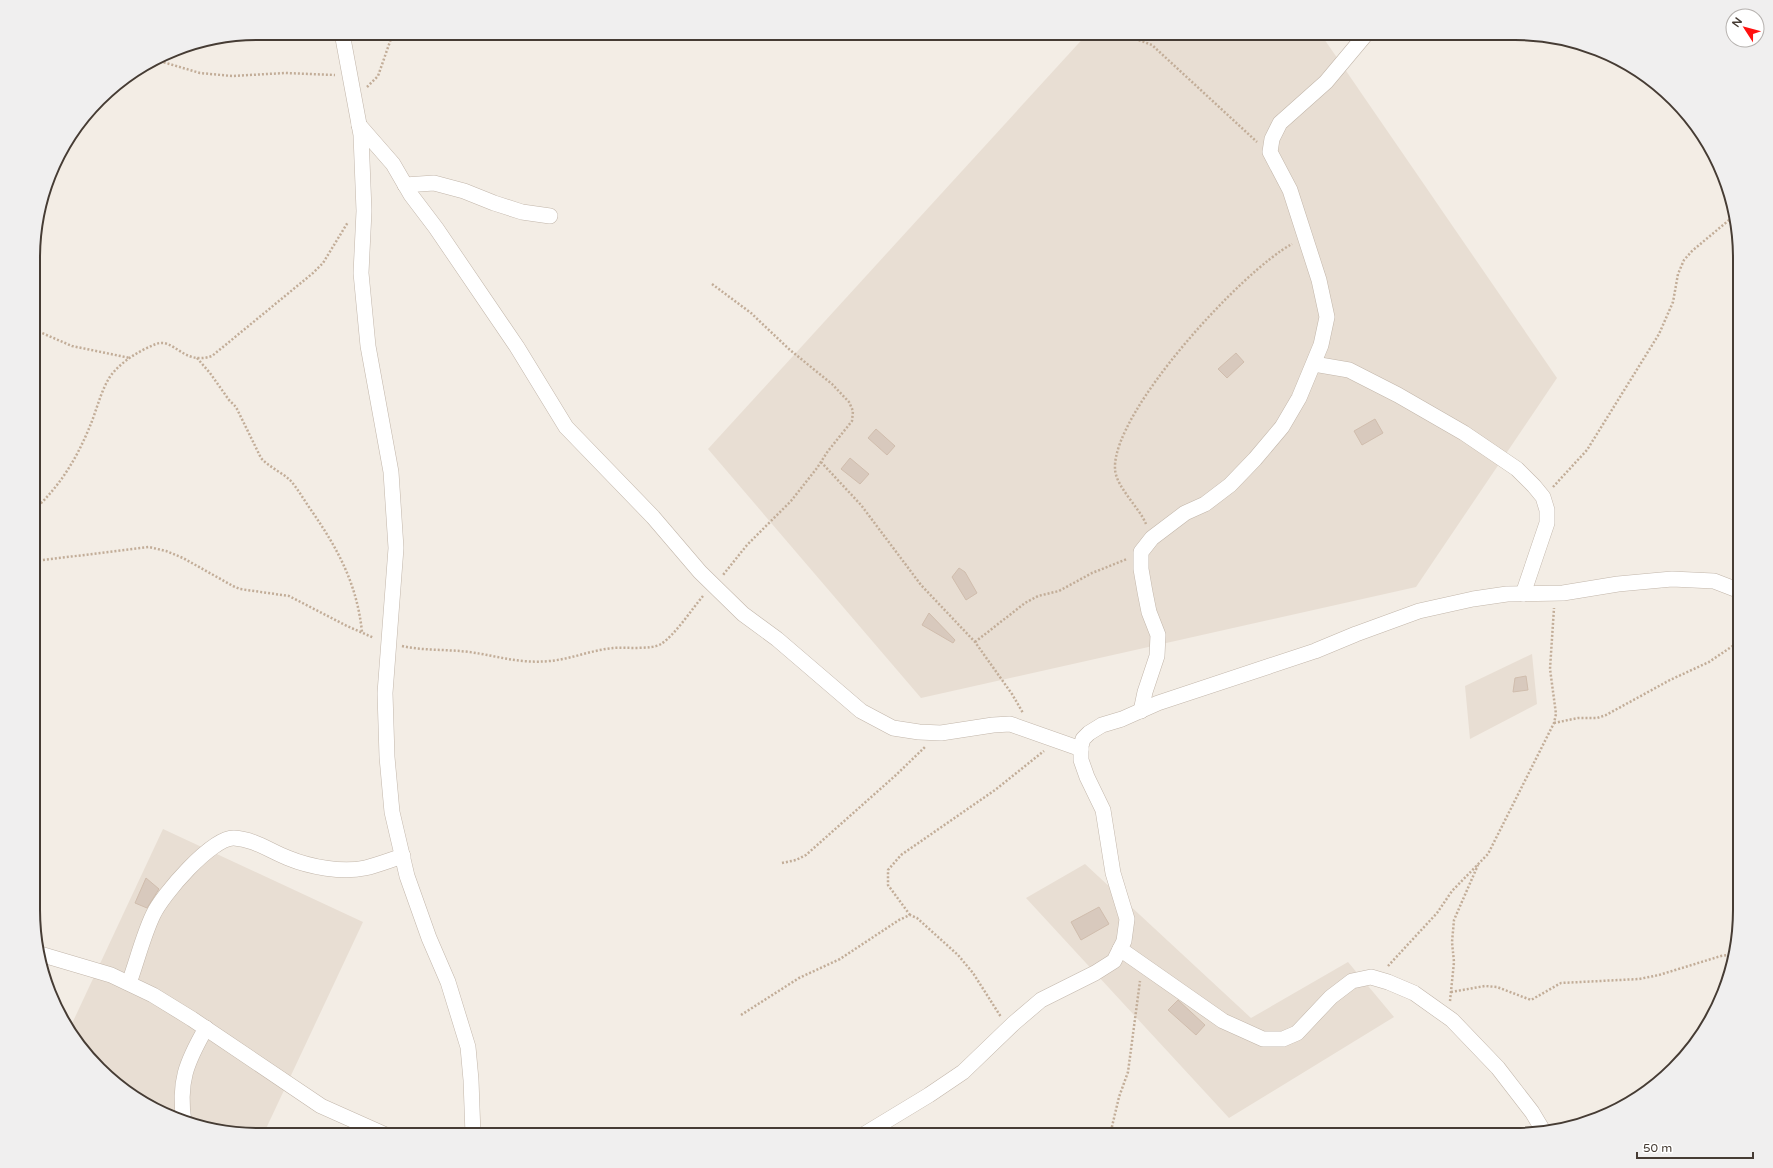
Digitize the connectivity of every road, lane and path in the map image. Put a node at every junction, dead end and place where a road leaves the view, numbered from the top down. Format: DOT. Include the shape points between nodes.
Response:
graph roads {
  1 [pos="343,40"];
  2 [pos="391,40"];
  3 [pos="1139,40"];
  4 [pos="1361,40"];
  5 [pos="161,62"];
  6 [pos="350,74"];
  7 [pos="353,98"];
  8 [pos="359,124"];
  9 [pos="1270,152"];
  10 [pos="405,184"];
  11 [pos="351,216"];
  12 [pos="550,216"];
  13 [pos="1730,219"];
  14 [pos="1306,236"];
  15 [pos="712,284"];
  16 [pos="40,332"];
  17 [pos="130,358"];
  18 [pos="197,358"];
  19 [pos="1314,364"];
  20 [pos="821,462"];
  21 [pos="1543,497"];
  22 [pos="40,504"];
  23 [pos="1152,538"];
  24 [pos="1143,550"];
  25 [pos="40,560"];
  26 [pos="714,586"];
  27 [pos="1733,588"];
  28 [pos="1554,593"];
  29 [pos="1523,594"];
  30 [pos="362,632"];
  31 [pos="975,642"];
  32 [pos="387,643"];
  33 [pos="1733,646"];
  34 [pos="1141,711"];
  35 [pos="1554,723"];
  36 [pos="1031,731"];
  37 [pos="947,732"];
  38 [pos="1056,740"];
  39 [pos="1081,749"];
  40 [pos="403,856"];
  41 [pos="782,862"];
  42 [pos="1479,863"];
  43 [pos="910,915"];
  44 [pos="1120,949"];
  45 [pos="44,955"];
  46 [pos="1729,955"];
  47 [pos="1141,965"];
  48 [pos="1377,979"];
  49 [pos="129,983"];
  50 [pos="1451,992"];
  51 [pos="741,1015"];
  52 [pos="1448,1017"];
  53 [pos="206,1028"];
  54 [pos="1008,1028"];
  55 [pos="183,1114"];
  56 [pos="1541,1126"];
  57 [pos="370,1128"];
  58 [pos="473,1128"];
  59 [pos="875,1128"];
  60 [pos="1112,1128"];
  1 -- 6 [label="street"];
  2 -- 7 [label="path" via="378,76"];
  3 -- 9 [label="path" via="1152,45 1170,60"];
  4 -- 9 [label="street" via="1326,82 1280,123 1272,139"];
  5 -- 6 [label="path" via="200,73 232,76 285,73 316,76"];
  6 -- 7 [label="street"];
  7 -- 8 [label="street"];
  8 -- 10 [label="street" via="393,164"];
  8 -- 32 [label="street" via="364,212 361,273 368,346 391,472 395,540"];
  9 -- 14 [label="street" via="1290,190"];
  10 -- 12 [label="street" via="434,183 522,212"];
  10 -- 26 [label="street" via="518,347 566,427 653,517"];
  11 -- 18 [label="path" via="323,263 313,273 212,356"];
  13 -- 21 [label="path" via="1684,260 1678,274 1673,302 1659,334 1587,450"];
  14 -- 19 [label="street" via="1327,317"];
  14 -- 23 [label="path" via="1259,266 1216,310 1164,370 1145,395 1127,426 1117,451 1115,470 1121,486 1142,515"];
  15 -- 20 [label="path" via="751,313 849,402 853,411 852,421"];
  16 -- 17 [label="path" via="72,346"];
  17 -- 18 [label="path" via="161,343"];
  17 -- 22 [label="path" via="108,380 90,427 66,474"];
  18 -- 30 [label="path" via="236,407 261,458 290,481 333,542 358,602"];
  19 -- 21 [label="street" via="1350,370 1464,433 1517,469"];
  19 -- 23 [label="street" via="1299,398 1282,427 1256,459 1230,485 1205,504 1185,513"];
  20 -- 26 [label="path" via="791,500 736,557"];
  20 -- 31 [label="path" via="861,505 921,585"];
  21 -- 29 [label="street" via="1547,523"];
  23 -- 24 [label="street"];
  24 -- 31 [label="path" via="1059,591 1038,596 1025,603"];
  24 -- 34 [label="street" via="1141,569 1149,612 1158,635 1157,656"];
  25 -- 30 [label="path" via="149,547 166,550 240,589 289,596"];
  26 -- 32 [label="path" via="670,636 655,646 613,648 552,661 523,662 468,652 431,651"];
  26 -- 37 [label="street" via="743,614 777,639 861,711 893,728 919,732"];
  27 -- 28 [label="street" via="1714,581 1672,579"];
  28 -- 29 [label="street"];
  28 -- 35 [label="path" via="1550,669 1556,714"];
  29 -- 34 [label="street" via="1474,599 1420,611 1315,651 1158,703"];
  30 -- 32 [label="path"];
  31 -- 36 [label="path" via="1012,694"];
  32 -- 40 [label="street" via="384,693 387,757 392,812"];
  33 -- 35 [label="path" via="1709,662 1606,715"];
  34 -- 39 [label="street" via="1090,732 1084,739"];
  35 -- 42 [label="path" via="1488,854"];
  36 -- 37 [label="street" via="1010,724"];
  36 -- 38 [label="street"];
  37 -- 41 [label="path" via="914,756 806,855"];
  38 -- 39 [label="street"];
  38 -- 43 [label="path" via="995,790 902,855 888,870 888,885"];
  39 -- 44 [label="street" via="1081,760 1087,777 1103,810 1113,873 1127,919 1124,941"];
  40 -- 49 [label="street" via="364,868 340,869 309,865 255,842 233,838 219,843 196,861 179,879 153,914"];
  40 -- 58 [label="street" via="407,876 448,982 468,1047"];
  42 -- 48 [label="path"];
  42 -- 50 [label="path" via="1454,920"];
  43 -- 51 [label="path" via="840,959 798,978"];
  43 -- 54 [label="path" via="917,918 958,955 973,973"];
  44 -- 47 [label="street"];
  44 -- 54 [label="street" via="1114,961 1041,1000"];
  45 -- 49 [label="street" via="111,975"];
  46 -- 50 [label="path" via="1659,976 1561,983 1531,1000 1497,987 1485,986"];
  47 -- 48 [label="street" via="1223,1021 1263,1039 1283,1039 1297,1033 1332,997 1352,981 1371,977"];
  47 -- 60 [label="path" via="1140,993 1128,1072"];
  48 -- 52 [label="street" via="1414,993"];
  49 -- 53 [label="street"];
  50 -- 52 [label="path"];
  52 -- 56 [label="street" via="1498,1068"];
  53 -- 55 [label="street" via="193,1051 182,1080"];
  53 -- 57 [label="street" via="321,1106"];
  54 -- 59 [label="street" via="963,1072"];
}
